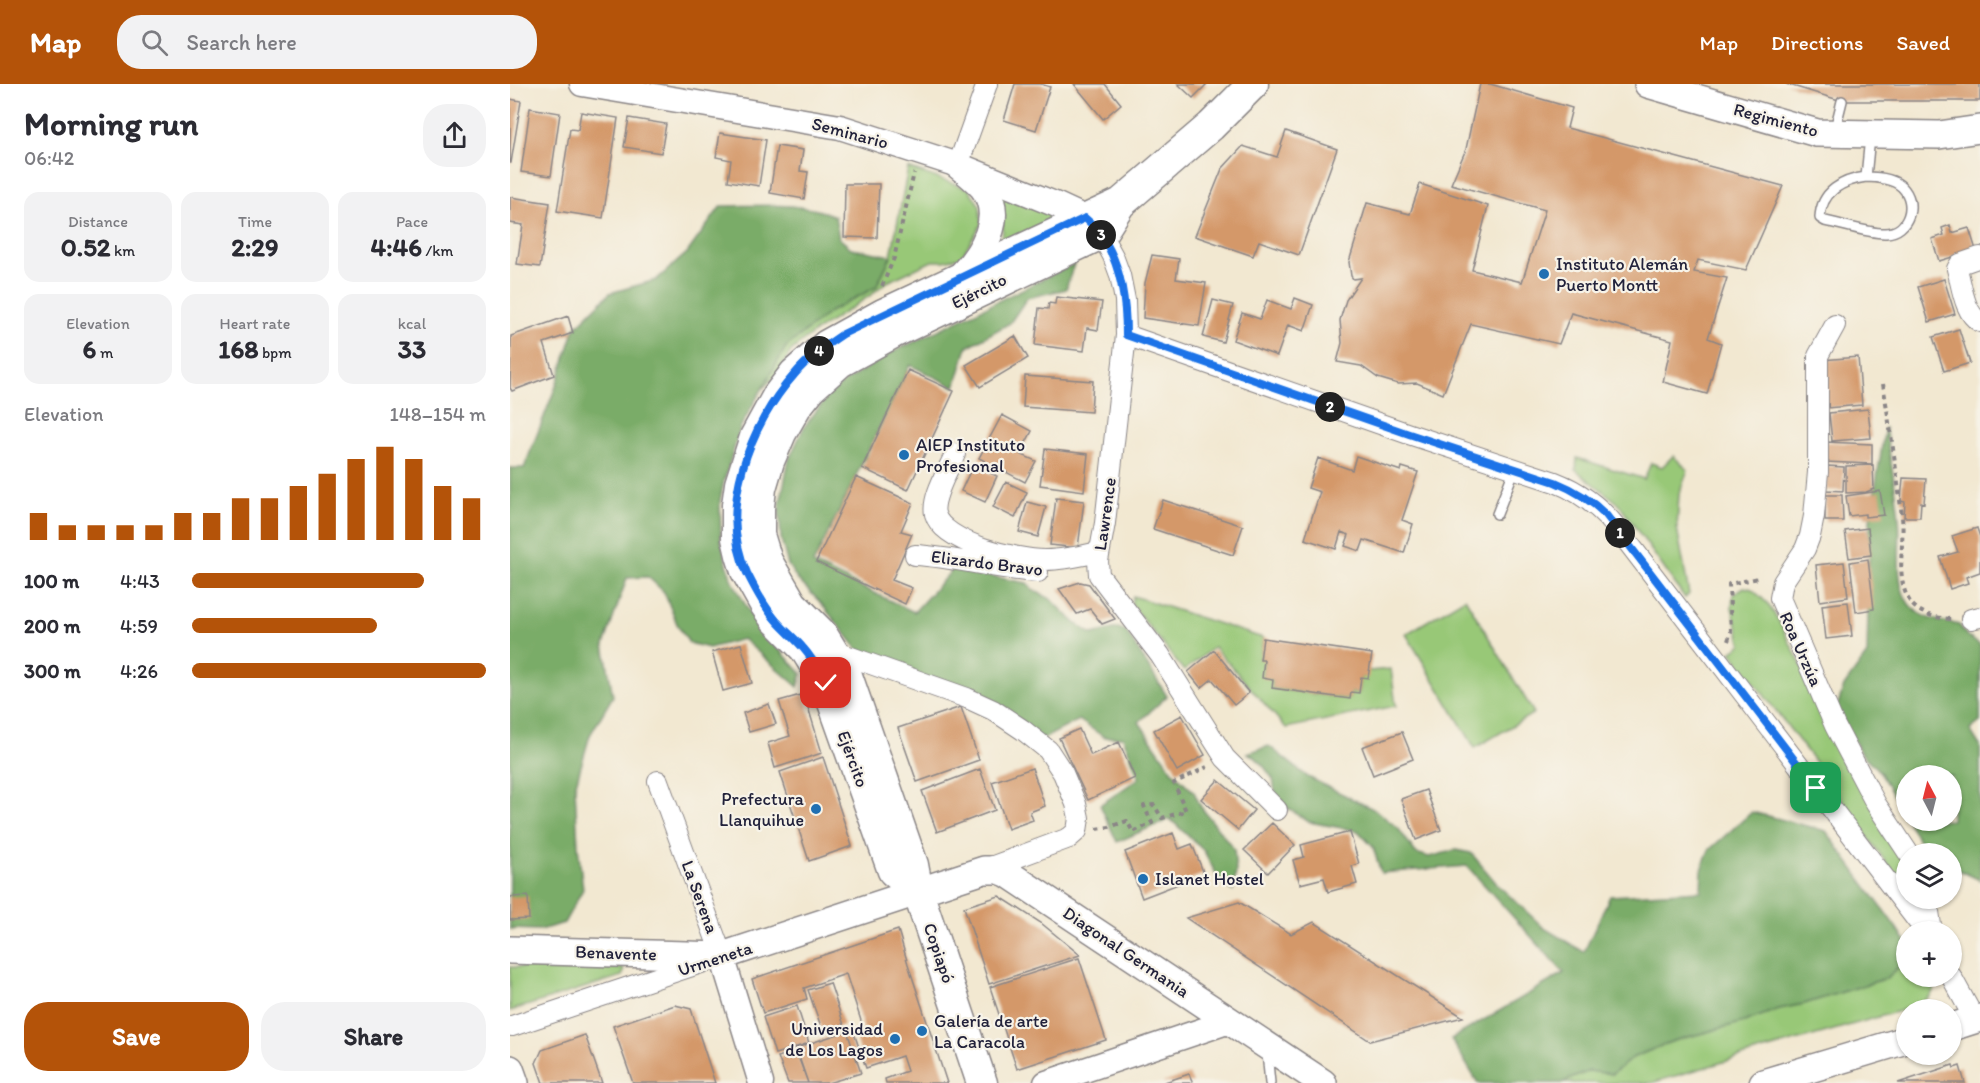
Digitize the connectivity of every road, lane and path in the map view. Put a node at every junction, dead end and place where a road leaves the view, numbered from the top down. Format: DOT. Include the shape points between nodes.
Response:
graph roads {
  1 [pos="582,84"];
  2 [pos="987,84"];
  3 [pos="1253,84"];
  4 [pos="1648,84"];
  5 [pos="658,90"];
  6 [pos="1842,101"];
  7 [pos="1980,129"];
  8 [pos="1833,134"];
  9 [pos="1870,135"];
  10 [pos="958,165"];
  11 [pos="915,169"];
  12 [pos="1866,177"];
  13 [pos="1093,226"];
  14 [pos="1980,257"];
  15 [pos="961,276"];
  16 [pos="879,291"];
  17 [pos="1980,322"];
  18 [pos="1835,325"];
  19 [pos="1126,335"];
  20 [pos="1883,384"];
  21 [pos="956,454"];
  22 [pos="1515,468"];
  23 [pos="1497,514"];
  24 [pos="1099,552"];
  25 [pos="915,555"];
  26 [pos="1759,578"];
  27 [pos="1940,618"];
  28 [pos="834,651"];
  29 [pos="1713,654"];
  30 [pos="1225,758"];
  31 [pos="658,781"];
  32 [pos="1277,810"];
  33 [pos="1109,827"];
  34 [pos="1902,843"];
  35 [pos="984,870"];
  36 [pos="918,892"];
  37 [pos="1918,921"];
  38 [pos="512,951"];
  39 [pos="722,956"];
  40 [pos="1955,987"];
  41 [pos="1230,1021"];
  42 [pos="1969,1022"];
  43 [pos="512,1026"];
  44 [pos="1896,1043"];
  45 [pos="1266,1045"];
  46 [pos="510,1069"];
  47 [pos="515,1083"];
  48 [pos="761,1083"];
  49 [pos="982,1083"];
  50 [pos="1046,1083"];
  51 [pos="1270,1083"];
  52 [pos="1323,1083"];
  53 [pos="1763,1083"];
  1 -- 5 [label="street, Seminario"];
  2 -- 10 [label="street"];
  3 -- 13 [label="main road" via="1211,126"];
  4 -- 8 [label="main road, Regimiento" via="1805,130"];
  5 -- 10 [label="street, Seminario" via="826,124"];
  6 -- 8 [label="lane"];
  7 -- 9 [label="main road, Regimiento" via="1939,135"];
  8 -- 9 [label="main road, Regimiento"];
  9 -- 12 [label="lane"];
  10 -- 13 [label="street, Seminario"];
  10 -- 15 [label="main road" via="985,189 992,212 984,247"];
  11 -- 16 [label="path" via="894,258"];
  12 -- 12 [label="lane" via="1839,184 1824,203 1820,218 1884,233 1896,231 1911,212 1909,199 1902,187 1890,180"];
  13 -- 15 [label="main road, Ejército"];
  13 -- 19 [label="street, Lawrence" via="1113,256 1120,275"];
  13 -- 28 [label="main road, Ejército" via="854,353 827,373 796,407 761,488 759,535 767,561 792,604"];
  14 -- 17 [label="street" via="1960,264 1957,270 1970,312"];
  15 -- 36 [label="main road, Ejército" via="843,334 795,374 778,395 755,437 736,505 736,538 746,571 770,611 805,649 826,683 893,871"];
  18 -- 34 [label="street, Roa Urzúa" via="1818,356 1818,472 1810,536 1784,582 1780,598 1835,726 1876,804"];
  19 -- 22 [label="street"];
  19 -- 24 [label="street, Lawrence"];
  20 -- 27 [label="path" via="1902,518 1906,593 1914,606"];
  21 -- 24 [label="street, Elizardo Bravo" via="934,508 937,519 948,531 986,549 1033,560 1064,560"];
  22 -- 23 [label="lane"];
  22 -- 29 [label="street" via="1567,487 1595,504"];
  24 -- 25 [label="street, Elizardo Bravo" via="1073,566 1044,572"];
  24 -- 30 [label="street, Lawrence" via="1099,575 1160,655"];
  26 -- 29 [label="path" via="1729,584 1730,639"];
  28 -- 35 [label="street" via="993,710 1048,750 1076,804 1077,831 1069,838"];
  28 -- 36 [label="main road, Ejército" via="846,673 913,865"];
  29 -- 37 [label="street"];
  30 -- 32 [label="street, Lawrence"];
  30 -- 33 [label="path" via="1174,783 1186,811 1162,818 1154,805 1144,806 1152,824 1133,832 1127,821"];
  31 -- 39 [label="street, La Serena"];
  35 -- 36 [label="main road"];
  35 -- 41 [label="main road, Diagonal Germania" via="1007,873"];
  36 -- 39 [label="main road, Urmeneta"];
  36 -- 49 [label="main road, Copiapó"];
  38 -- 39 [label="main road, Benavente"];
  39 -- 43 [label="street, Urmeneta"];
  39 -- 48 [label="street, La Serena"];
  40 -- 42 [label="street"];
  41 -- 45 [label="main road, Diagonal Germania"];
  41 -- 50 [label="street"];
  44 -- 53 [label="main road"];
  45 -- 51 [label="lane"];
  45 -- 52 [label="main road, Diagonal Germania"];
  46 -- 47 [label="main road"];
}
